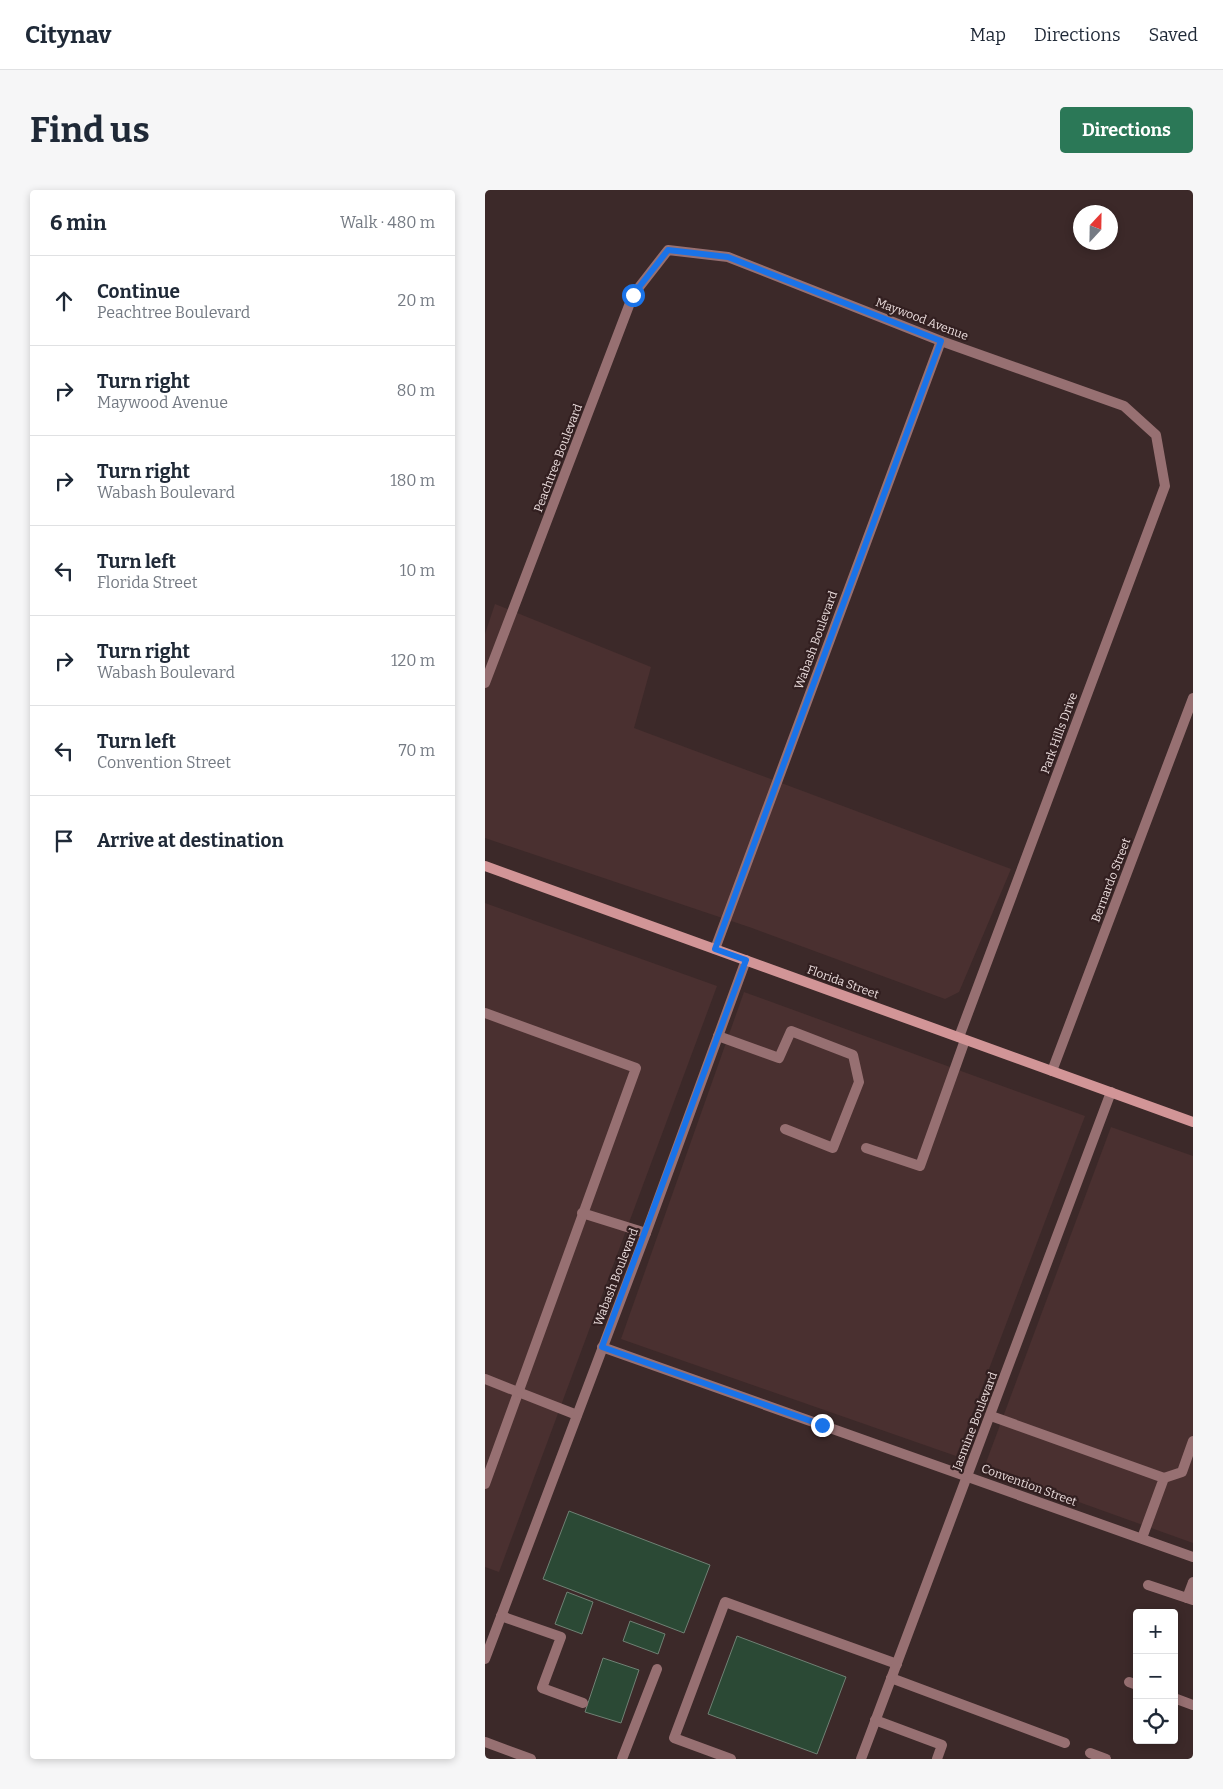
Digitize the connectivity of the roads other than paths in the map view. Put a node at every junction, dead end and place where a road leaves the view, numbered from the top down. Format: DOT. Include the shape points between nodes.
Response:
graph roads {
  1 [pos="668,250"];
  2 [pos="941,341"];
  3 [pos="1156,435"];
  4 [pos="485,683"];
  5 [pos="1193,698"];
  6 [pos="485,866"];
  7 [pos="715,949"];
  8 [pos="746,960"];
  9 [pos="485,1012"];
  10 [pos="717,1036"];
  11 [pos="962,1038"];
  12 [pos="1052,1071"];
  13 [pos="1111,1092"];
  14 [pos="1193,1122"];
  15 [pos="785,1130"];
  16 [pos="866,1148"];
  17 [pos="582,1213"];
  18 [pos="646,1233"];
  19 [pos="602,1347"];
  20 [pos="485,1379"];
  21 [pos="518,1391"];
  22 [pos="577,1415"];
  23 [pos="991,1416"];
  24 [pos="1193,1441"];
  25 [pos="968,1476"];
  26 [pos="1164,1478"];
  27 [pos="485,1484"];
  28 [pos="1142,1538"];
  29 [pos="1193,1557"];
  30 [pos="1193,1582"];
  31 [pos="1148,1585"];
  32 [pos="1190,1599"];
  33 [pos="501,1616"];
  34 [pos="485,1659"];
  35 [pos="897,1664"];
  36 [pos="657,1669"];
  37 [pos="891,1678"];
  38 [pos="1177,1699"];
  39 [pos="583,1703"];
  40 [pos="1193,1705"];
  41 [pos="875,1720"];
  42 [pos="485,1742"];
  43 [pos="1065,1743"];
  44 [pos="1090,1753"];
  45 [pos="531,1759"];
  46 [pos="622,1759"];
  47 [pos="731,1759"];
  48 [pos="861,1759"];
  49 [pos="937,1759"];
  50 [pos="1107,1759"];
  1 -- 2 [label="street, Maywood Avenue" via="728,257"];
  1 -- 4 [label="street, Peachtree Boulevard" via="633,295"];
  2 -- 3 [label="street, Maywood Avenue" via="1124,406"];
  2 -- 7 [label="street, Wabash Boulevard"];
  3 -- 11 [label="street, Park Hills Drive" via="1165,486"];
  5 -- 12 [label="street, Bernardo Street"];
  6 -- 7 [label="main road, Florida Street"];
  7 -- 8 [label="main road, Florida Street"];
  8 -- 10 [label="street, Wabash Boulevard"];
  8 -- 11 [label="main road, Florida Street"];
  9 -- 17 [label="street" via="636,1068"];
  10 -- 15 [label="street" via="779,1058 791,1031 853,1055 859,1082 833,1148"];
  10 -- 18 [label="street, Wabash Boulevard"];
  11 -- 12 [label="main road, Florida Street"];
  11 -- 16 [label="street, Park Hills Drive" via="920,1166"];
  12 -- 13 [label="main road, Florida Street"];
  13 -- 14 [label="main road, Florida Street"];
  13 -- 23 [label="street, Jasmine Boulevard"];
  17 -- 18 [label="street"];
  17 -- 21 [label="street"];
  18 -- 19 [label="street, Wabash Boulevard"];
  19 -- 22 [label="street, Wabash Boulevard"];
  19 -- 25 [label="street, Convention Street"];
  20 -- 21 [label="street"];
  21 -- 22 [label="street"];
  21 -- 27 [label="street"];
  22 -- 33 [label="street, Wabash Boulevard"];
  23 -- 25 [label="street, Jasmine Boulevard"];
  23 -- 26 [label="street"];
  24 -- 26 [label="street" via="1182,1472"];
  25 -- 28 [label="street, Convention Street"];
  25 -- 35 [label="street, Jasmine Boulevard"];
  26 -- 28 [label="street"];
  28 -- 29 [label="street, Convention Street"];
  30 -- 32 [label="street"];
  31 -- 32 [label="street"];
  33 -- 34 [label="street, Wabash Boulevard"];
  33 -- 39 [label="street" via="561,1638 542,1688"];
  35 -- 37 [label="street, Jasmine Boulevard"];
  35 -- 47 [label="street" via="725,1602 674,1738"];
  36 -- 46 [label="street"];
  37 -- 41 [label="street, Jasmine Boulevard"];
  37 -- 43 [label="street"];
  38 -- 40 [label="street"];
  41 -- 48 [label="street, Jasmine Boulevard"];
  41 -- 49 [label="street" via="942,1745"];
  42 -- 45 [label="street"];
  44 -- 50 [label="street"];
}
